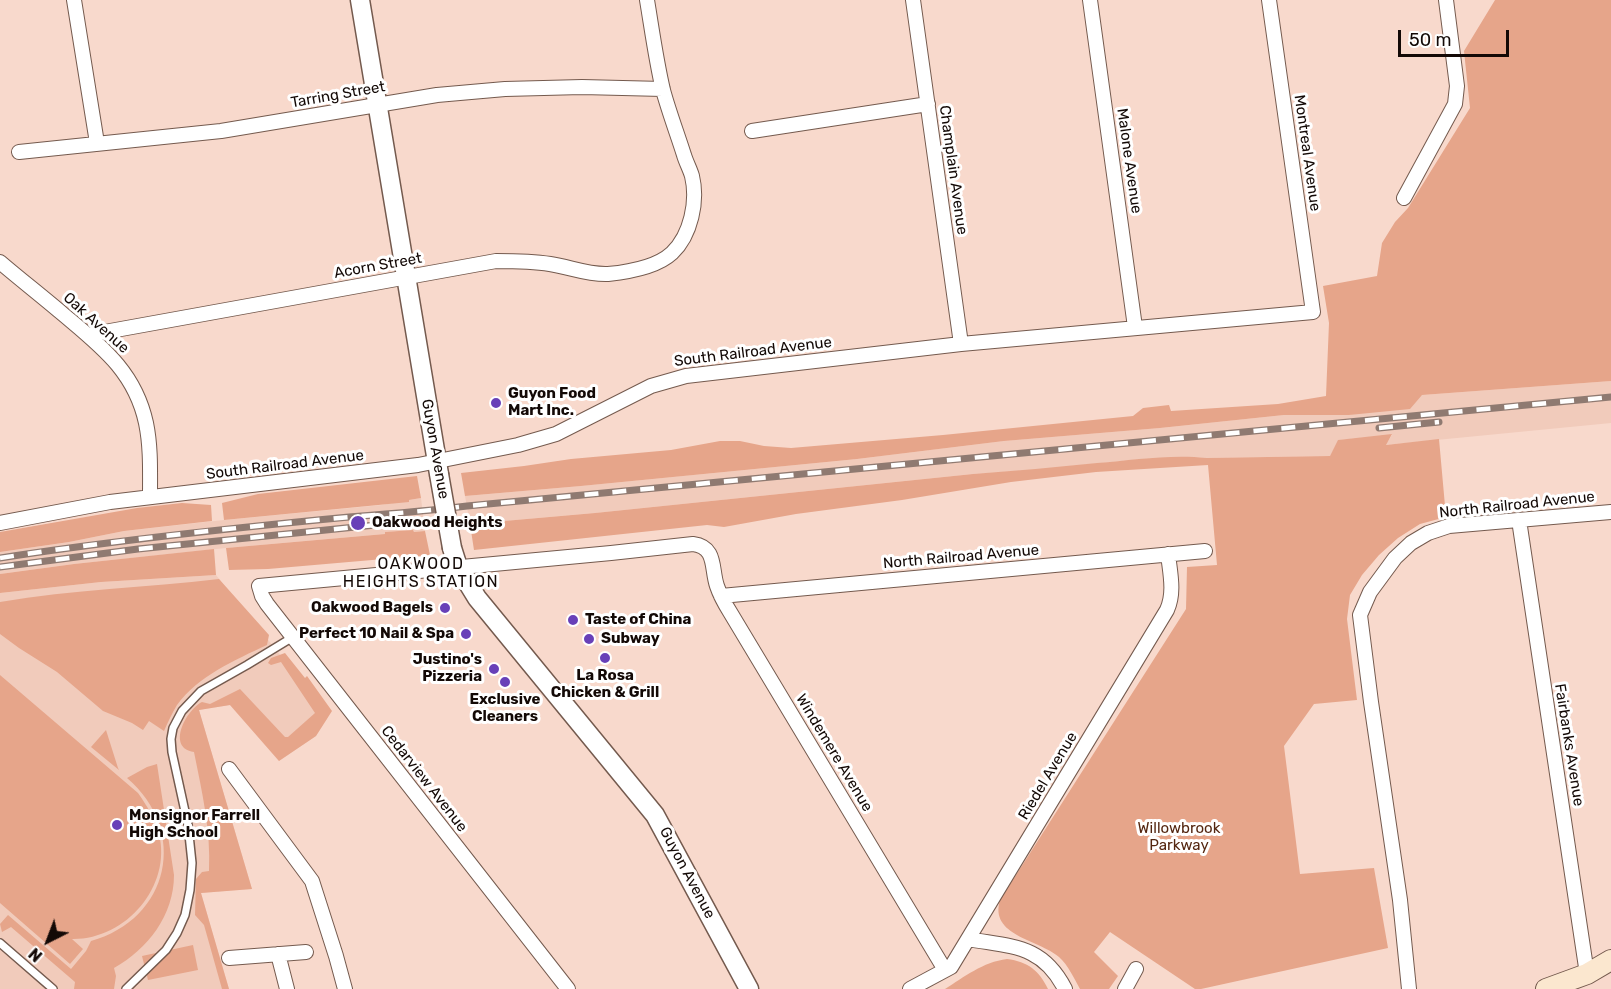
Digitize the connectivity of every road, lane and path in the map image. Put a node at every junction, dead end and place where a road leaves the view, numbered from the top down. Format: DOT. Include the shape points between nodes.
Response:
graph roads {
  1 [pos="74,0"];
  2 [pos="360,0"];
  3 [pos="646,0"];
  4 [pos="913,0"];
  5 [pos="1090,0"];
  6 [pos="1269,0"];
  7 [pos="1446,0"];
  8 [pos="663,89"];
  9 [pos="928,104"];
  10 [pos="377,105"];
  11 [pos="752,131"];
  12 [pos="97,143"];
  13 [pos="19,152"];
  14 [pos="1404,198"];
  15 [pos="0,262"];
  16 [pos="407,277"];
  17 [pos="1313,312"];
  18 [pos="1135,327"];
  19 [pos="88,335"];
  20 [pos="960,344"];
  21 [pos="438,467"];
  22 [pos="150,497"];
  23 [pos="1611,512"];
  24 [pos="1519,520"];
  25 [pos="0,523"];
  26 [pos="1205,551"];
  27 [pos="1168,554"];
  28 [pos="458,567"];
  29 [pos="721,596"];
  30 [pos="293,637"];
  31 [pos="229,769"];
  32 [pos="968,939"];
  33 [pos="0,943"];
  34 [pos="306,952"];
  35 [pos="278,954"];
  36 [pos="229,958"];
  37 [pos="1611,960"];
  38 [pos="1136,969"];
  39 [pos="945,970"];
  40 [pos="1587,974"];
  41 [pos="53,989"];
  42 [pos="126,989"];
  43 [pos="287,989"];
  44 [pos="345,989"];
  45 [pos="568,989"];
  46 [pos="749,989"];
  47 [pos="910,989"];
  48 [pos="1065,989"];
  49 [pos="1125,989"];
  50 [pos="1409,989"];
  51 [pos="1546,989"];
  1 -- 12 [label="street"];
  2 -- 10 [label="street, Guyon Avenue"];
  3 -- 8 [label="street"];
  4 -- 9 [label="street, Champlain Avenue"];
  5 -- 18 [label="street, Malone Avenue"];
  6 -- 17 [label="street, Montreal Avenue"];
  7 -- 14 [label="street" via="1457,86 1455,104"];
  8 -- 10 [label="street, Tarring Street" via="505,89 437,94"];
  8 -- 16 [label="street, Acorn Street" via="694,192 688,226 663,259 627,272 605,274 551,264 496,261"];
  9 -- 11 [label="street"];
  9 -- 20 [label="street, Champlain Avenue"];
  10 -- 12 [label="street, Tarring Street" via="221,131"];
  10 -- 16 [label="street, Guyon Avenue"];
  12 -- 13 [label="street, Tarring Street"];
  15 -- 19 [label="street, Oak Avenue"];
  16 -- 19 [label="street, Acorn Street"];
  16 -- 21 [label="street, Guyon Avenue"];
  17 -- 18 [label="street, South Railroad Avenue"];
  18 -- 20 [label="street, South Railroad Avenue"];
  19 -- 22 [label="street, Oak Avenue" via="123,370 142,408 149,446"];
  20 -- 21 [label="street, South Railroad Avenue" via="673,379 545,438"];
  21 -- 22 [label="street, South Railroad Avenue" via="418,465"];
  21 -- 28 [label="street, Guyon Avenue, bridge"];
  22 -- 25 [label="street, South Railroad Avenue"];
  23 -- 24 [label="street, North Railroad Avenue"];
  24 -- 40 [label="street, Fairbanks Avenue"];
  24 -- 50 [label="street, North Railroad Avenue" via="1449,526 1419,538 1395,558 1360,615"];
  26 -- 27 [label="street, North Railroad Avenue"];
  27 -- 29 [label="street, North Railroad Avenue"];
  27 -- 32 [label="street, Riedel Avenue" via="1172,587 1167,610"];
  28 -- 29 [label="street, Windemere Avenue" via="693,544 709,553"];
  28 -- 30 [label="street, Cedarview Avenue" via="259,586 267,604"];
  28 -- 46 [label="street, Guyon Avenue" via="490,615 655,815"];
  29 -- 39 [label="street, Windemere Avenue"];
  30 -- 42 [label="lane" via="201,691 182,711 173,728 171,752 188,825 192,863 190,890 177,933 166,950"];
  30 -- 45 [label="street, Cedarview Avenue"];
  31 -- 44 [label="street" via="312,881"];
  32 -- 39 [label="street, Riedel Avenue" via="951,967"];
  32 -- 48 [label="street" via="1029,951 1052,969"];
  33 -- 41 [label="lane"];
  34 -- 35 [label="street"];
  35 -- 36 [label="street"];
  35 -- 43 [label="street"];
  37 -- 40 [label="main road"];
  38 -- 49 [label="street"];
  39 -- 47 [label="street, Riedel Avenue"];
  40 -- 51 [label="main road"];
}
